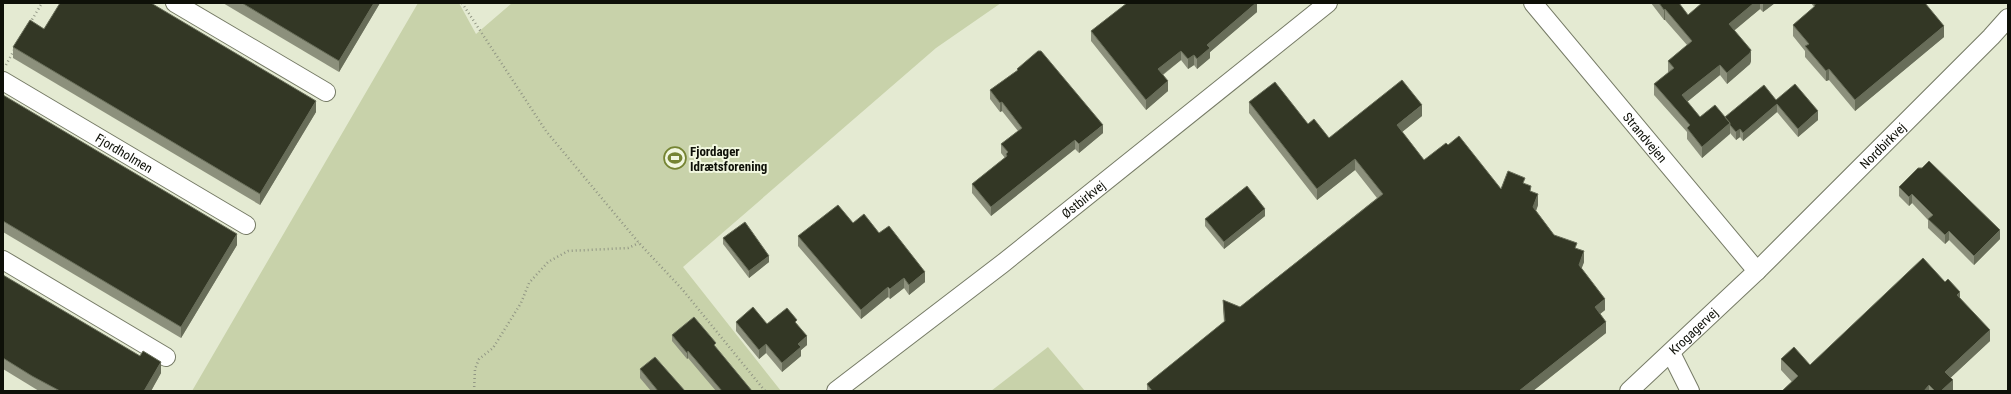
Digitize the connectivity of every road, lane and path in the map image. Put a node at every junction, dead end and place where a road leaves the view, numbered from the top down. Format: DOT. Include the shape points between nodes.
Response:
graph roads {
  1 [pos="42,3"];
  2 [pos="175,3"];
  3 [pos="462,3"];
  4 [pos="1328,3"];
  5 [pos="1533,3"];
  6 [pos="2008,18"];
  7 [pos="26,30"];
  8 [pos="15,50"];
  9 [pos="3,70"];
  10 [pos="3,81"];
  11 [pos="326,92"];
  12 [pos="246,225"];
  13 [pos="639,244"];
  14 [pos="3,260"];
  15 [pos="1757,271"];
  16 [pos="1671,353"];
  17 [pos="166,357"];
  18 [pos="474,391"];
  19 [pos="765,391"];
  20 [pos="836,391"];
  21 [pos="1629,391"];
  22 [pos="1690,391"];
  1 -- 7 [label="path"];
  2 -- 11 [label="street"];
  3 -- 13 [label="path" via="546,131"];
  4 -- 20 [label="street, Østbirkvej" via="1002,264"];
  5 -- 15 [label="street, Strandvejen"];
  6 -- 15 [label="street, Nordbirkvej"];
  8 -- 9 [label="path"];
  10 -- 12 [label="street, Fjordholmen"];
  13 -- 18 [label="path" via="628,248 568,251 548,262 529,283 521,303 497,342 479,359 475,369"];
  13 -- 19 [label="path" via="682,289"];
  14 -- 17 [label="street"];
  15 -- 16 [label="street, Krogagervej"];
  16 -- 21 [label="street, Krogagervej"];
  16 -- 22 [label="street"];
}
